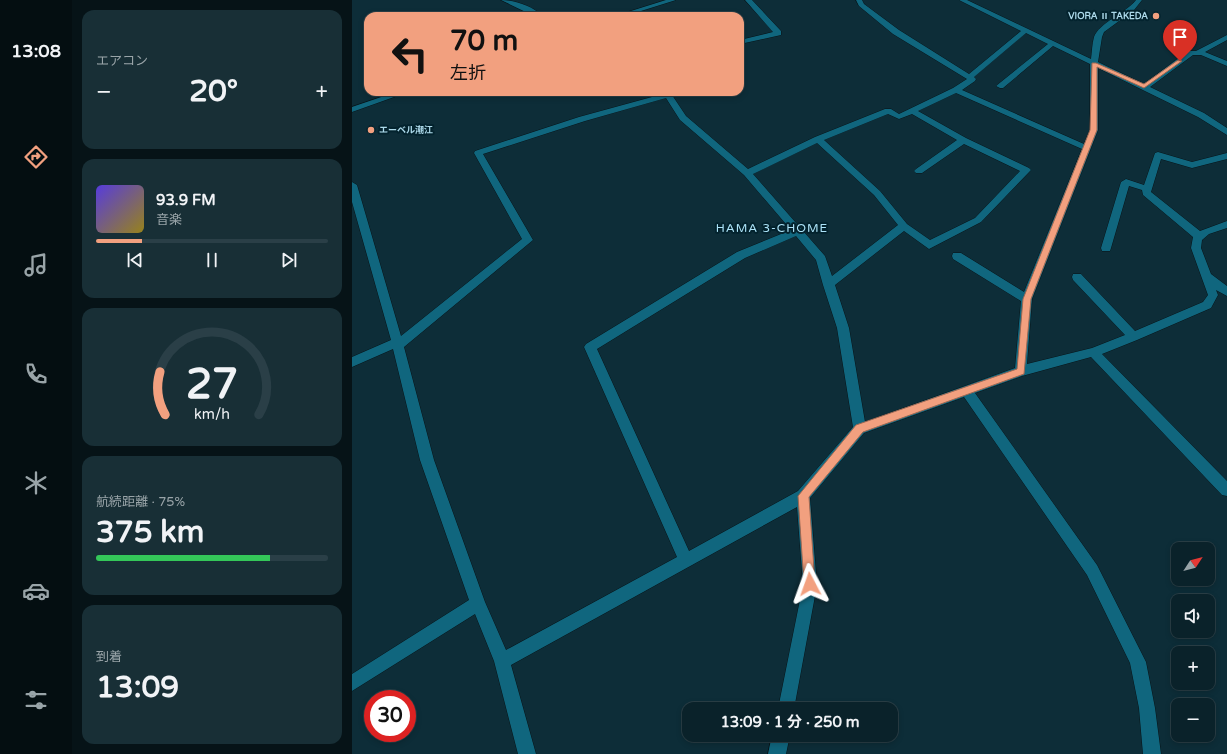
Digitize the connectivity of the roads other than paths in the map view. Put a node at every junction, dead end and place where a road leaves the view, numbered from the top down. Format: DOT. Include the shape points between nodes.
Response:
graph roads {
  1 [pos="504,0"];
  2 [pos="673,0"];
  3 [pos="748,0"];
  4 [pos="859,0"];
  5 [pos="962,0"];
  6 [pos="1139,0"];
  7 [pos="533,12"];
  8 [pos="632,12"];
  9 [pos="1025,31"];
  10 [pos="1227,37"];
  11 [pos="744,41"];
  12 [pos="1052,44"];
  13 [pos="1197,53"];
  14 [pos="1094,64"];
  15 [pos="1227,64"];
  16 [pos="969,77"];
  17 [pos="1000,86"];
  18 [pos="1144,87"];
  19 [pos="956,90"];
  20 [pos="392,96"];
  21 [pos="656,96"];
  22 [pos="668,96"];
  23 [pos="352,110"];
  24 [pos="912,111"];
  25 [pos="1227,132"];
  26 [pos="818,139"];
  27 [pos="963,140"];
  28 [pos="1087,148"];
  29 [pos="1227,156"];
  30 [pos="919,171"];
  31 [pos="747,173"];
  32 [pos="352,185"];
  33 [pos="1148,189"];
  34 [pos="354,202"];
  35 [pos="1227,224"];
  36 [pos="904,226"];
  37 [pos="798,231"];
  38 [pos="1200,237"];
  39 [pos="1106,248"];
  40 [pos="957,256"];
  41 [pos="1206,276"];
  42 [pos="1077,277"];
  43 [pos="828,285"];
  44 [pos="1227,292"];
  45 [pos="1027,299"];
  46 [pos="1133,337"];
  47 [pos="398,343"];
  48 [pos="1093,352"];
  49 [pos="352,362"];
  50 [pos="1021,371"];
  51 [pos="966,390"];
  52 [pos="860,428"];
  53 [pos="1227,490"];
  54 [pos="804,496"];
  55 [pos="686,561"];
  56 [pos="478,603"];
  57 [pos="502,661"];
  58 [pos="352,683"];
  59 [pos="787,702"];
  60 [pos="780,742"];
  61 [pos="527,754"];
  62 [pos="777,754"];
  63 [pos="1152,754"];
  1 -- 7 [label="street"];
  2 -- 8 [label="street"];
  3 -- 11 [label="street" via="778,33"];
  4 -- 16 [label="street" via="861,5 896,32"];
  5 -- 9 [label="street"];
  6 -- 14 [label="street" via="1132,9 1101,31"];
  9 -- 12 [label="street"];
  9 -- 16 [label="street"];
  10 -- 13 [label="street"];
  12 -- 14 [label="street"];
  12 -- 17 [label="street"];
  13 -- 15 [label="street"];
  13 -- 18 [label="street" via="1191,53"];
  14 -- 18 [label="street"];
  14 -- 28 [label="street" via="1094,130"];
  16 -- 19 [label="street" via="972,79"];
  18 -- 25 [label="street" via="1201,115"];
  19 -- 24 [label="street"];
  19 -- 28 [label="street"];
  20 -- 23 [label="street"];
  21 -- 47 [label="street" via="478,153 528,240"];
  22 -- 31 [label="street" via="683,118"];
  24 -- 26 [label="street" via="899,117 888,111"];
  24 -- 27 [label="street"];
  26 -- 31 [label="street"];
  26 -- 36 [label="street" via="877,193"];
  27 -- 30 [label="street"];
  27 -- 36 [label="street" via="1026,170 978,220 929,244"];
  28 -- 45 [label="street"];
  29 -- 33 [label="street" via="1192,165 1158,155"];
  31 -- 37 [label="street"];
  32 -- 34 [label="street"];
  33 -- 38 [label="street" via="1146,193"];
  33 -- 39 [label="street" via="1126,182"];
  34 -- 47 [label="street"];
  35 -- 38 [label="street" via="1205,232"];
  36 -- 43 [label="street"];
  37 -- 43 [label="street" via="820,260"];
  37 -- 55 [label="street" via="741,255 590,347"];
  38 -- 41 [label="street" via="1197,239 1196,248"];
  40 -- 45 [label="street"];
  41 -- 44 [label="street"];
  41 -- 46 [label="street" via="1213,295 1207,305"];
  42 -- 46 [label="street"];
  43 -- 52 [label="street" via="843,328"];
  45 -- 50 [label="street"];
  46 -- 48 [label="street"];
  47 -- 49 [label="street"];
  47 -- 56 [label="street" via="427,460"];
  48 -- 50 [label="street"];
  48 -- 53 [label="street"];
  50 -- 51 [label="street"];
  51 -- 52 [label="street"];
  51 -- 63 [label="street" via="1092,570 1138,662"];
  52 -- 54 [label="street"];
  54 -- 55 [label="street"];
  54 -- 59 [label="street" via="810,584"];
  55 -- 57 [label="street"];
  56 -- 57 [label="street"];
  56 -- 58 [label="street"];
  57 -- 61 [label="street"];
  60 -- 62 [label="street"];
}
